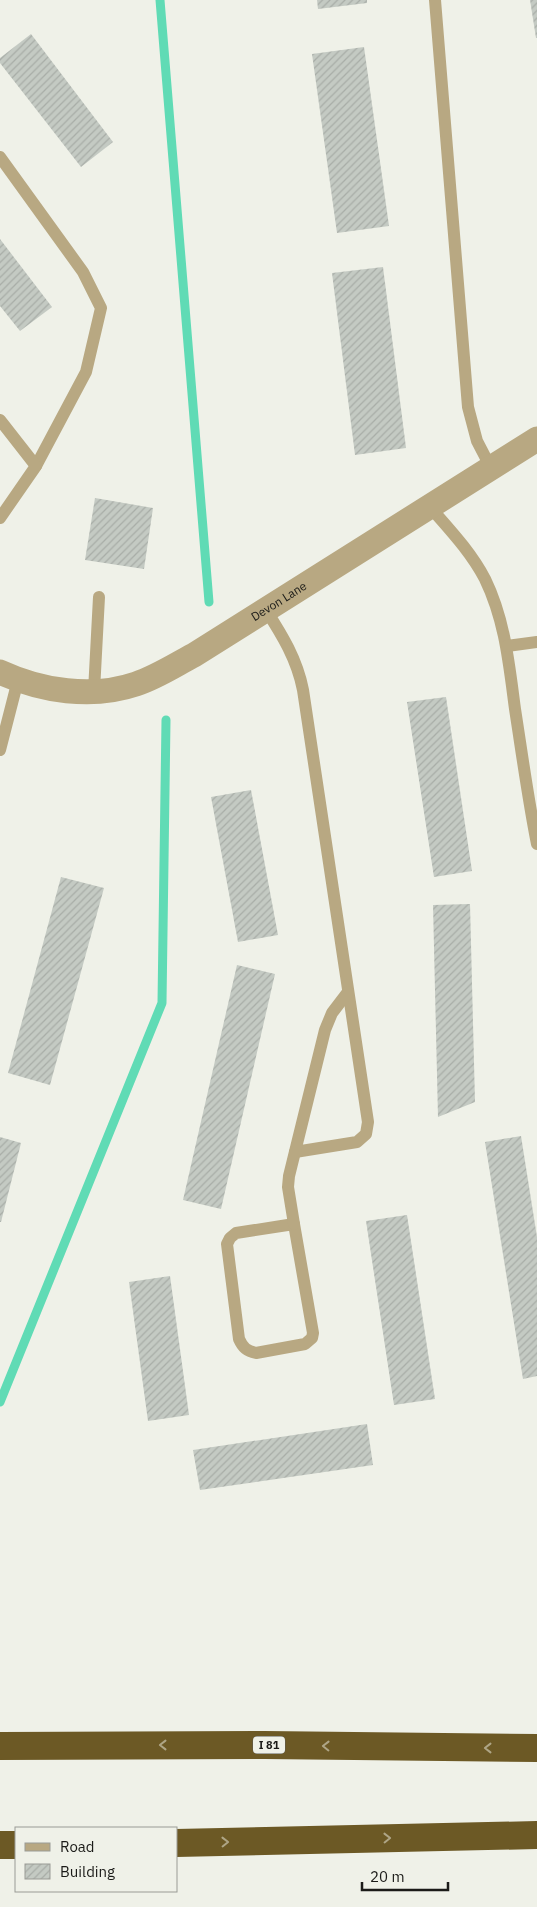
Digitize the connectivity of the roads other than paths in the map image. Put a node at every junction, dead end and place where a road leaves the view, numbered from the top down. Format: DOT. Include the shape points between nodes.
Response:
graph roads {
  1 [pos="435,0"];
  2 [pos="0,157"];
  3 [pos="0,420"];
  4 [pos="537,439"];
  5 [pos="36,466"];
  6 [pos="491,468"];
  7 [pos="430,506"];
  8 [pos="0,518"];
  9 [pos="99,597"];
  10 [pos="266,610"];
  11 [pos="537,642"];
  12 [pos="507,646"];
  13 [pos="9,676"];
  14 [pos="94,691"];
  15 [pos="0,750"];
  16 [pos="537,844"];
  17 [pos="348,992"];
  18 [pos="295,1152"];
  19 [pos="294,1224"];
  20 [pos="0,1746"];
  21 [pos="537,1748"];
  22 [pos="537,1835"];
  23 [pos="178,1843"];
  24 [pos="0,1845"];
  25 [pos="15,1845"];
  1 -- 6 [label="lane" via="468,407 477,440"];
  2 -- 5 [label="lane" via="83,272 101,308 86,372"];
  3 -- 5 [label="lane"];
  4 -- 6 [label="street, Devon Lane"];
  5 -- 8 [label="lane"];
  6 -- 7 [label="street, Devon Lane"];
  7 -- 10 [label="street, Devon Lane"];
  7 -- 12 [label="lane" via="466,548 478,568 495,603"];
  9 -- 14 [label="lane"];
  10 -- 14 [label="street, Devon Lane" via="156,676 135,684"];
  10 -- 17 [label="lane" via="287,644 302,683"];
  11 -- 12 [label="lane"];
  12 -- 16 [label="lane"];
  13 -- 14 [label="street, Devon Lane" via="45,687"];
  13 -- 15 [label="lane"];
  17 -- 18 [label="lane" via="332,1013 325,1030"];
  17 -- 18 [label="lane" via="368,1128 356,1142"];
  18 -- 19 [label="lane" via="288,1187"];
  19 -- 19 [label="lane" via="312,1338 305,1344 251,1352 239,1339 227,1244 236,1233"];
  21 -- 20 [label="highway, I 81, one-way" via="265,1744"];
  23 -- 22 [label="highway, one-way"];
  24 -- 25 [label="highway"];
}
